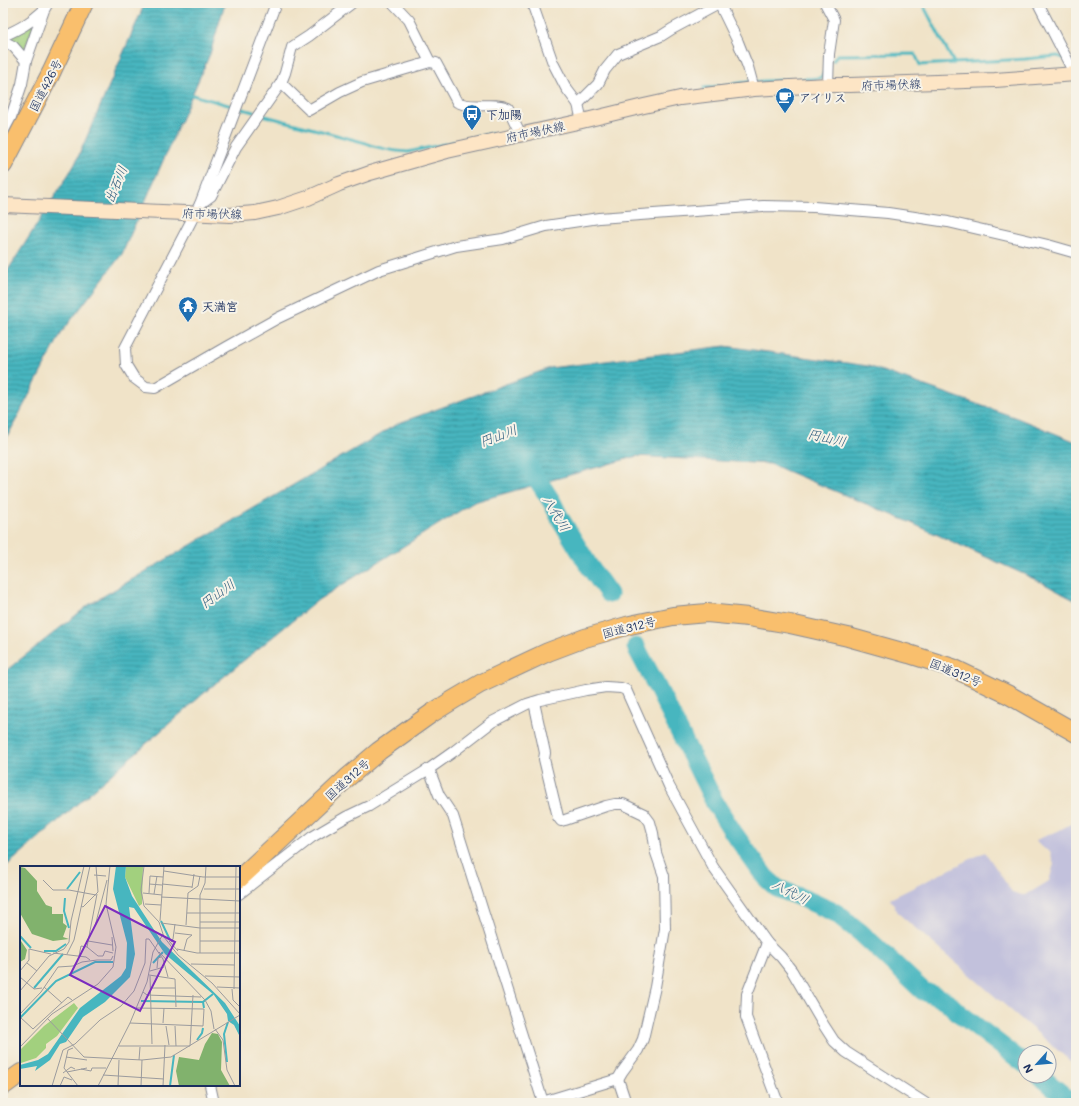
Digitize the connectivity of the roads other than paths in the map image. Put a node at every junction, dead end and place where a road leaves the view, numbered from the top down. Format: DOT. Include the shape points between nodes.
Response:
graph roads {
  1 [pos="84,3"];
  2 [pos="276,3"];
  3 [pos="352,3"];
  4 [pos="393,3"];
  5 [pos="532,3"];
  6 [pos="825,3"];
  7 [pos="1038,3"];
  8 [pos="719,4"];
  9 [pos="46,7"];
  10 [pos="3,36"];
  11 [pos="3,41"];
  12 [pos="26,61"];
  13 [pos="430,62"];
  14 [pos="1075,74"];
  15 [pos="281,83"];
  16 [pos="828,85"];
  17 [pos="754,89"];
  18 [pos="578,104"];
  19 [pos="582,121"];
  20 [pos="3,132"];
  21 [pos="521,135"];
  22 [pos="3,165"];
  23 [pos="4,205"];
  24 [pos="192,210"];
  25 [pos="1076,254"];
  26 [pos="534,702"];
  27 [pos="1076,733"];
  28 [pos="429,770"];
  29 [pos="240,877"];
  30 [pos="240,893"];
  31 [pos="767,943"];
  32 [pos="20,1074"];
  33 [pos="618,1079"];
  34 [pos="3,1086"];
  35 [pos="210,1086"];
  36 [pos="541,1102"];
  37 [pos="214,1103"];
  38 [pos="626,1103"];
  39 [pos="778,1103"];
  40 [pos="925,1103"];
  1 -- 22 [label="highway, 国道426号"];
  2 -- 24 [label="street"];
  3 -- 15 [label="street" via="292,47"];
  4 -- 13 [label="street" via="409,20"];
  5 -- 18 [label="street" via="553,63"];
  6 -- 16 [label="street" via="834,20"];
  7 -- 14 [label="street"];
  8 -- 17 [label="street" via="738,42"];
  8 -- 18 [label="street" via="661,36 618,54 598,84"];
  9 -- 10 [label="street" via="25,25"];
  9 -- 12 [label="street"];
  11 -- 12 [label="street" via="13,46"];
  12 -- 20 [label="street" via="18,99"];
  13 -- 15 [label="street" via="362,82 309,110"];
  13 -- 21 [label="street" via="436,63 457,102 508,108"];
  14 -- 16 [label="main road, 府市場伏線" via="995,80"];
  15 -- 24 [label="street" via="236,147 211,196"];
  16 -- 17 [label="main road, 府市場伏線"];
  17 -- 19 [label="main road, 府市場伏線" via="680,98"];
  18 -- 19 [label="street"];
  19 -- 21 [label="main road, 府市場伏線"];
  21 -- 24 [label="main road, 府市場伏線" via="447,151 370,173 278,208 230,215"];
  23 -- 24 [label="main road, 府市場伏線"];
  24 -- 25 [label="street" via="125,348 129,371 146,387 155,388 278,318 379,270 456,246 503,239 546,226 599,218 763,206 814,207 888,213 948,222"];
  26 -- 28 [label="street" via="492,722"];
  26 -- 31 [label="street" via="606,687 626,690 669,786 713,867"];
  26 -- 33 [label="street" via="545,753 544,759 559,820 615,804 623,804 644,814 650,822 664,876 664,929 655,987 643,1039"];
  27 -- 29 [label="highway, 国道312号" via="1009,695 953,668 909,654 790,624 707,613 673,616 630,625 548,652 480,684 453,700 379,750"];
  28 -- 30 [label="street" via="312,837"];
  28 -- 36 [label="street" via="439,795 453,816"];
  31 -- 39 [label="street" via="747,994 746,1017"];
  31 -- 40 [label="street" via="792,971 834,1041 846,1052"];
  32 -- 34 [label="highway"];
  33 -- 36 [label="street"];
  33 -- 38 [label="street"];
  35 -- 37 [label="street"];
}
